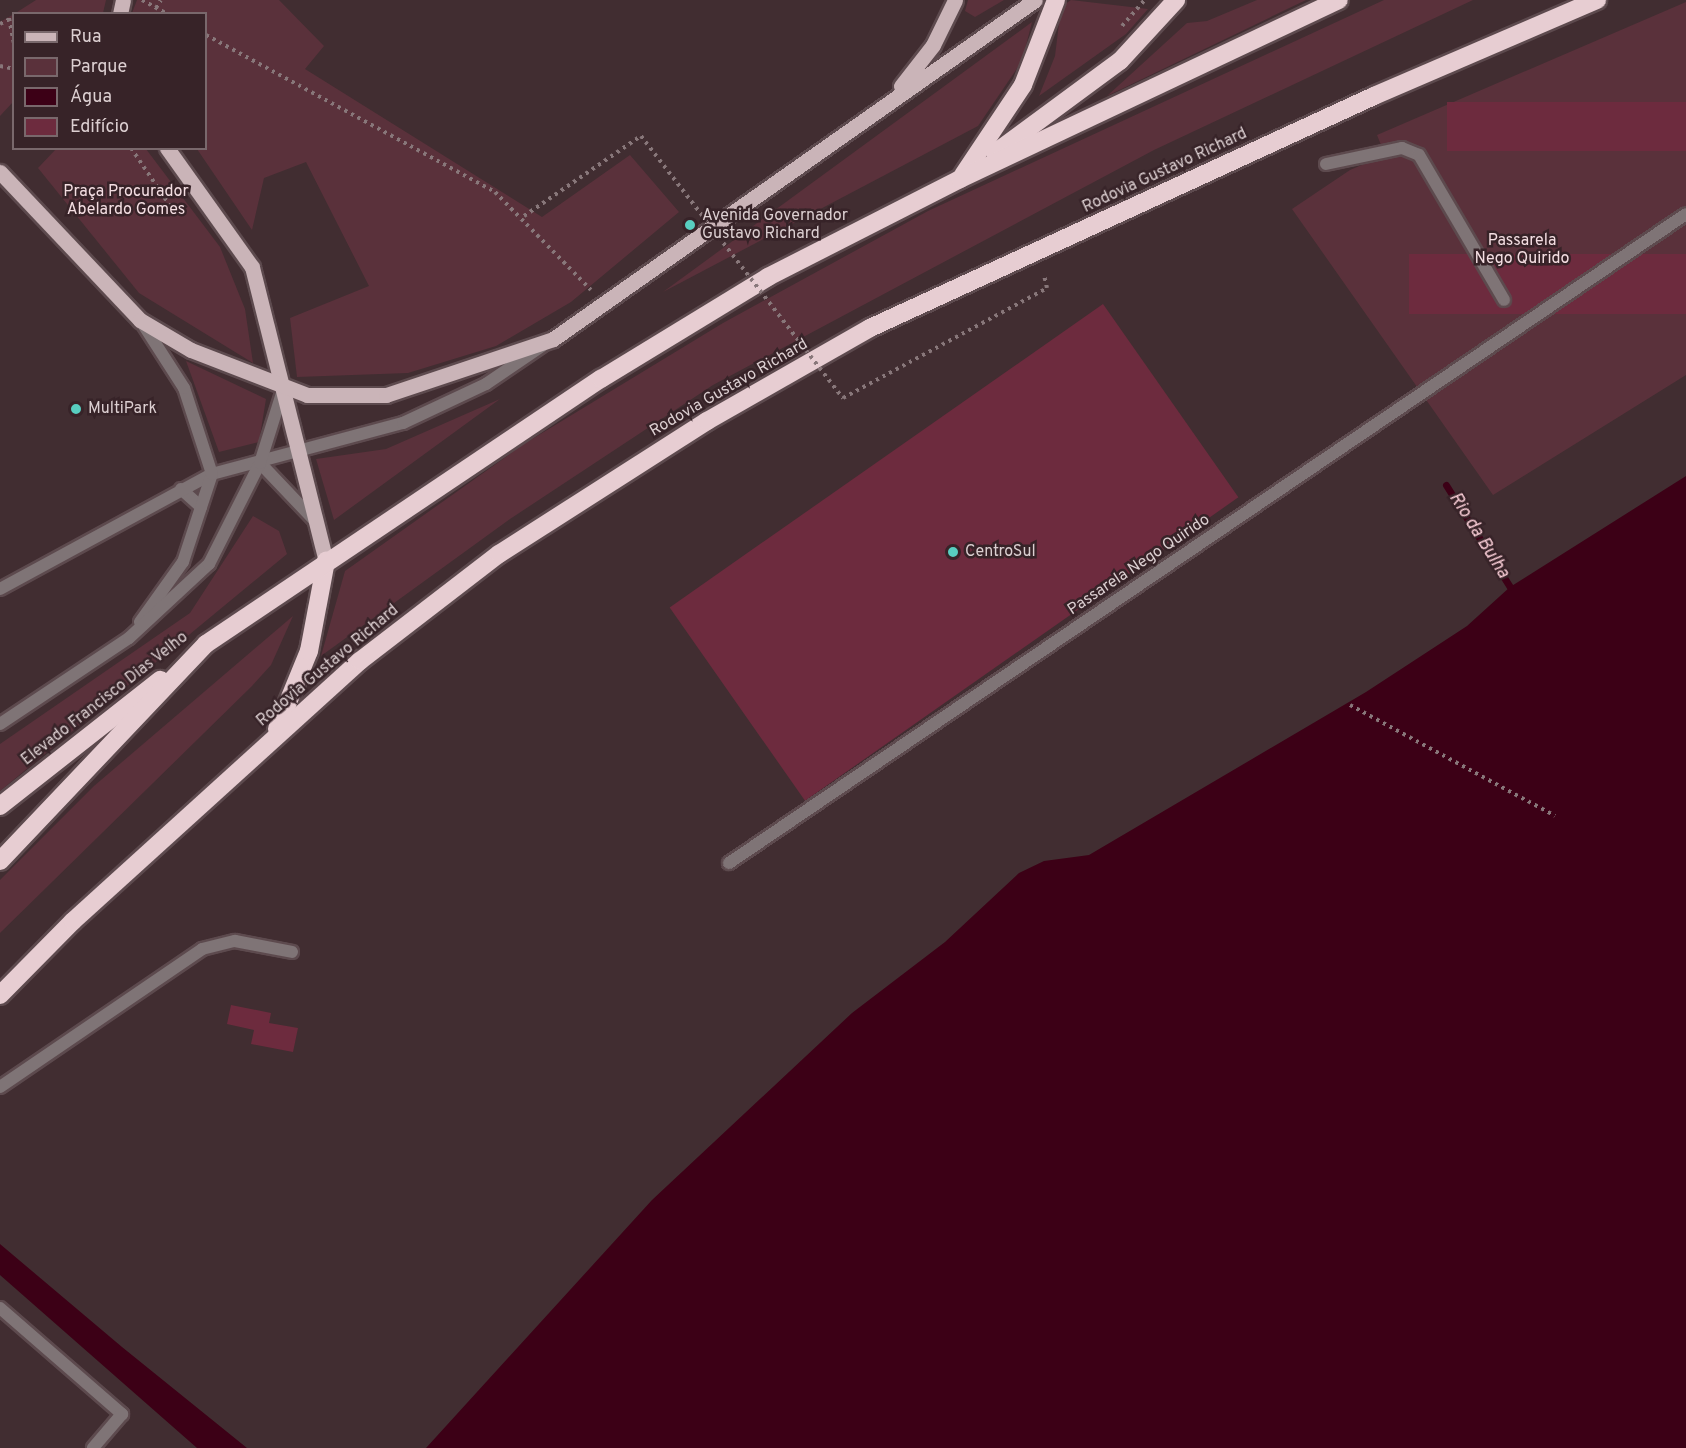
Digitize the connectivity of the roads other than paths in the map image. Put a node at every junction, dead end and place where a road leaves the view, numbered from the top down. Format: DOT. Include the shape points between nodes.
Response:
graph roads {
  1 [pos="955,0"];
  2 [pos="1035,0"];
  3 [pos="1056,0"];
  4 [pos="1176,0"];
  5 [pos="1339,0"];
  6 [pos="1597,0"];
  7 [pos="884,105"];
  8 [pos="168,150"];
  9 [pos="1326,164"];
  10 [pos="0,172"];
  11 [pos="960,179"];
  12 [pos="1686,214"];
  13 [pos="1504,300"];
  14 [pos="140,320"];
  15 [pos="553,339"];
  16 [pos="284,389"];
  17 [pos="300,452"];
  18 [pos="260,463"];
  19 [pos="212,474"];
  20 [pos="181,489"];
  21 [pos="201,507"];
  22 [pos="318,525"];
  23 [pos="326,561"];
  24 [pos="0,589"];
  25 [pos="129,638"];
  26 [pos="206,644"];
  27 [pos="0,710"];
  28 [pos="20,710"];
  29 [pos="0,724"];
  30 [pos="273,736"];
  31 [pos="0,806"];
  32 [pos="0,861"];
  33 [pos="729,863"];
  34 [pos="292,952"];
  35 [pos="0,995"];
  36 [pos="0,1086"];
  37 [pos="0,1308"];
  38 [pos="93,1448"];
  1 -- 7 [label="main road" via="933,45"];
  2 -- 7 [label="main road"];
  3 -- 11 [label="highway" via="1023,85"];
  4 -- 11 [label="highway" via="1120,61"];
  5 -- 11 [label="highway"];
  6 -- 30 [label="highway, Rodovia Gustavo Richard" via="1374,96 861,334 707,421 500,554"];
  7 -- 15 [label="main road"];
  8 -- 16 [label="main road" via="252,267"];
  9 -- 13 [label="street" via="1402,148 1419,155"];
  10 -- 14 [label="main road"];
  11 -- 23 [label="highway" via="716,307"];
  12 -- 33 [label="street, Passarela Nego Quirido"];
  14 -- 16 [label="main road" via="191,350"];
  14 -- 19 [label="street" via="184,388"];
  15 -- 16 [label="main road" via="386,395 345,399"];
  15 -- 17 [label="street" via="450,404"];
  16 -- 17 [label="main road"];
  16 -- 18 [label="street"];
  17 -- 18 [label="street"];
  17 -- 22 [label="main road"];
  18 -- 19 [label="street"];
  18 -- 22 [label="street"];
  18 -- 25 [label="street" via="209,564"];
  19 -- 20 [label="street"];
  19 -- 21 [label="street"];
  20 -- 21 [label="street"];
  20 -- 24 [label="street"];
  21 -- 25 [label="street" via="183,562"];
  22 -- 23 [label="main road"];
  23 -- 26 [label="highway"];
  23 -- 30 [label="highway" via="309,651"];
  25 -- 28 [label="street"];
  26 -- 31 [label="highway, Elevado Francisco Dias Velho"];
  26 -- 32 [label="highway"];
  27 -- 28 [label="street"];
  28 -- 29 [label="street"];
  30 -- 35 [label="highway, Rodovia Gustavo Richard"];
  34 -- 36 [label="street" via="235,941 202,949"];
  37 -- 38 [label="street" via="122,1414"];
}
